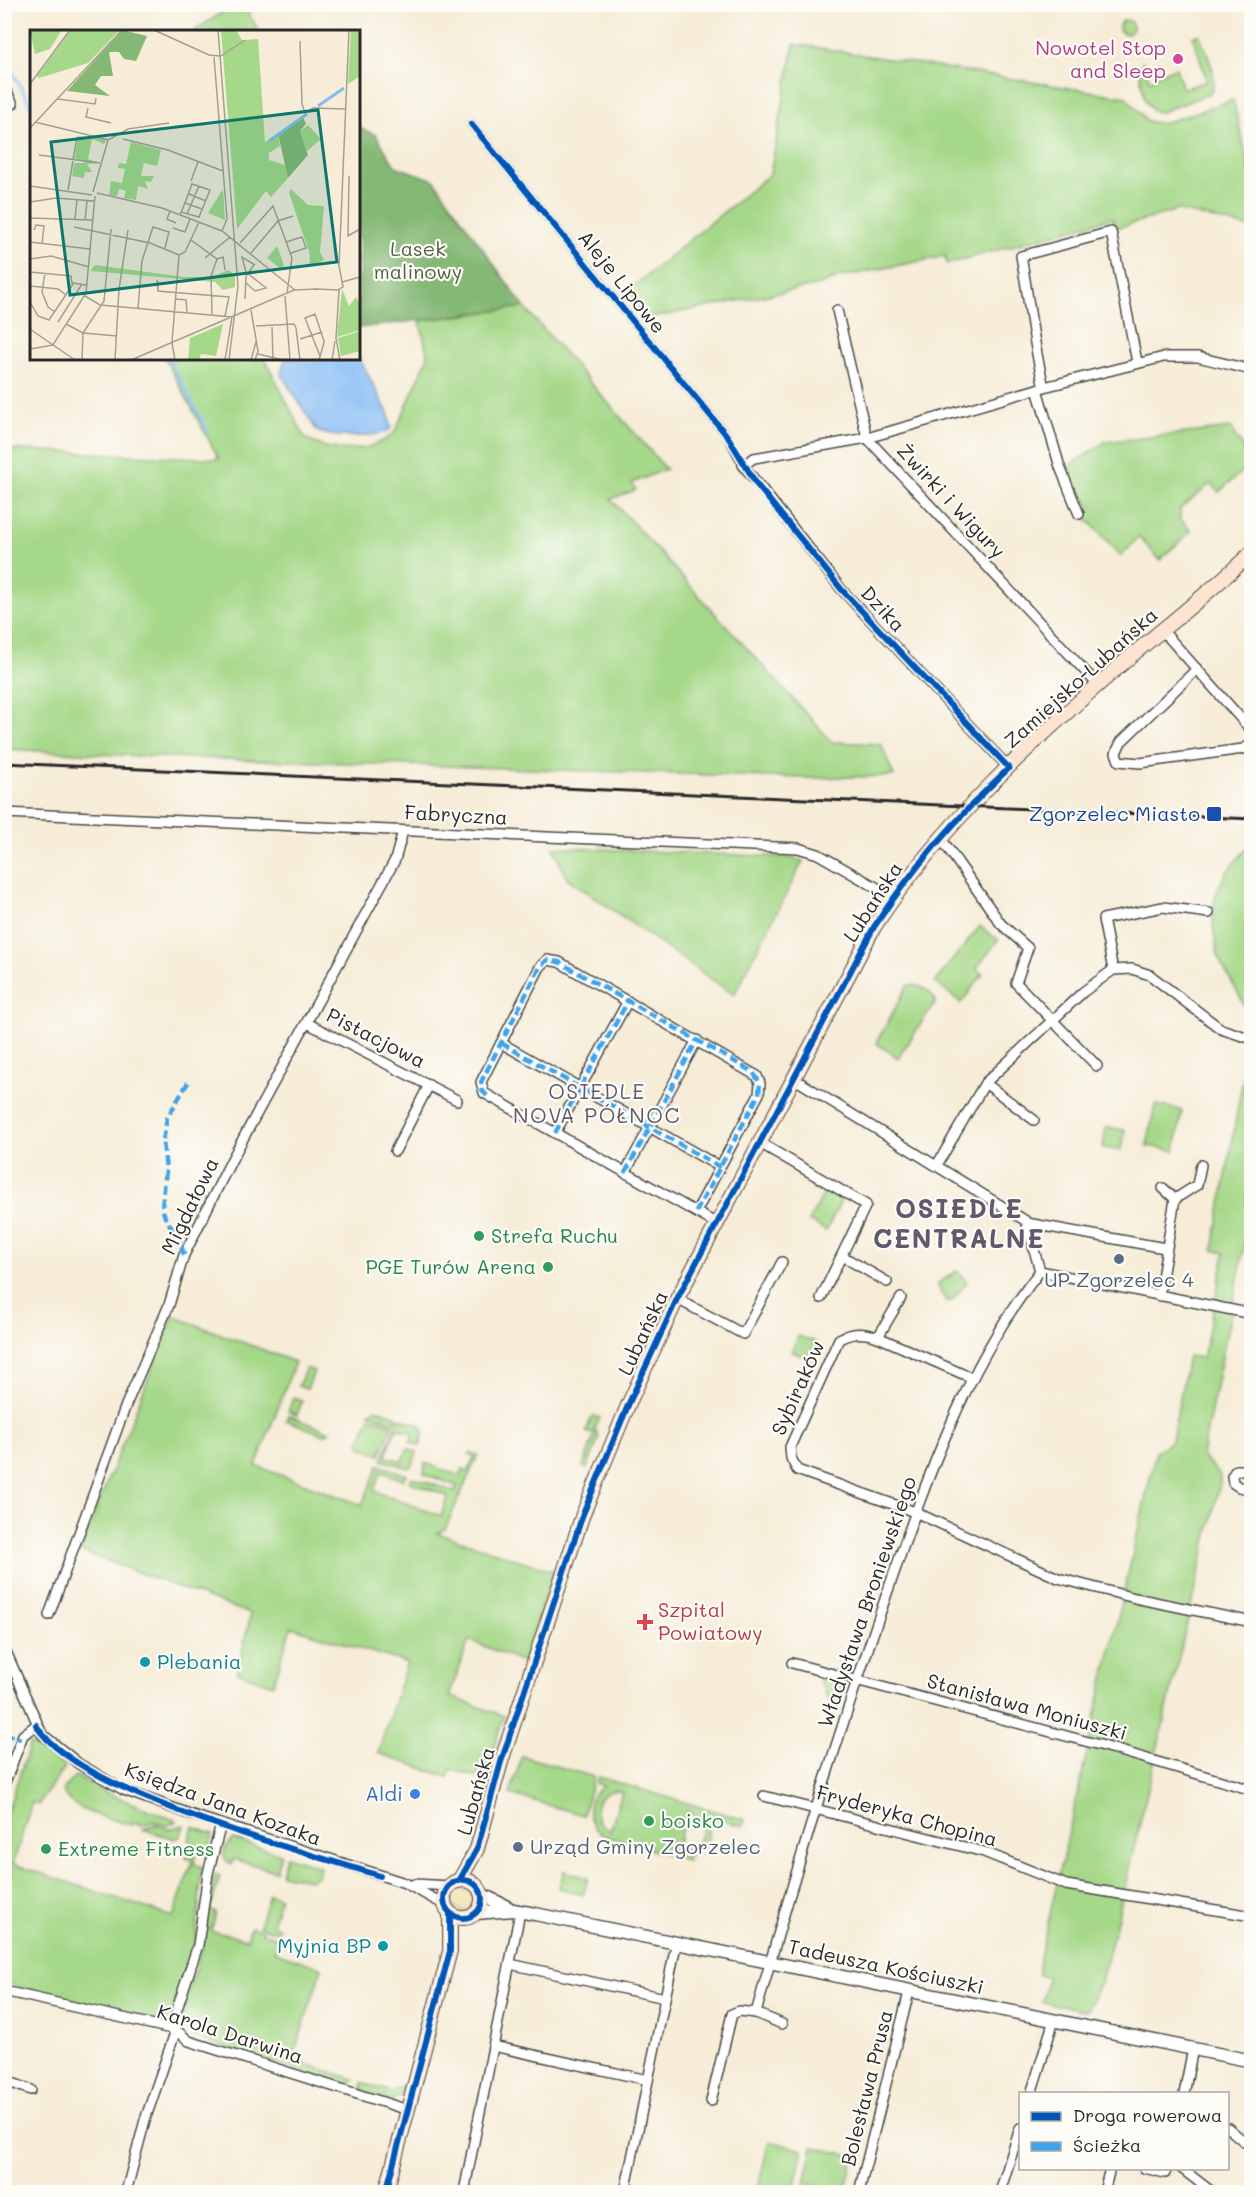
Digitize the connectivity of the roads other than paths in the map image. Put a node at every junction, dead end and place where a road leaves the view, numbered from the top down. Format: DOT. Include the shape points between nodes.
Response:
graph roads {
  1 [pos="4,87"];
  2 [pos="4,107"];
  3 [pos="471,124"];
  4 [pos="837,310"];
  5 [pos="1137,362"];
  6 [pos="1251,370"];
  7 [pos="1041,388"];
  8 [pos="867,438"];
  9 [pos="743,465"];
  10 [pos="1079,514"];
  11 [pos="1251,552"];
  12 [pos="1162,630"];
  13 [pos="1197,669"];
  14 [pos="1098,686"];
  15 [pos="1251,730"];
  16 [pos="1251,744"];
  17 [pos="1009,768"];
  18 [pos="4,813"];
  19 [pos="404,831"];
  20 [pos="940,837"];
  21 [pos="893,897"];
  22 [pos="1209,913"];
  23 [pos="1113,970"];
  24 [pos="628,1001"];
  25 [pos="1053,1020"];
  26 [pos="307,1023"];
  27 [pos="1251,1039"];
  28 [pos="697,1040"];
  29 [pos="501,1043"];
  30 [pos="1097,1066"];
  31 [pos="793,1078"];
  32 [pos="985,1083"];
  33 [pos="429,1085"];
  34 [pos="580,1088"];
  35 [pos="457,1100"];
  36 [pos="1034,1120"];
  37 [pos="650,1127"];
  38 [pos="555,1133"];
  39 [pos="760,1143"];
  40 [pos="395,1150"];
  41 [pos="937,1165"];
  42 [pos="1202,1165"];
  43 [pos="720,1167"];
  44 [pos="625,1173"];
  45 [pos="1163,1188"];
  46 [pos="1175,1199"];
  47 [pos="696,1212"];
  48 [pos="1027,1223"];
  49 [pos="717,1224"];
  50 [pos="1165,1248"];
  51 [pos="842,1256"];
  52 [pos="782,1262"];
  53 [pos="1040,1271"];
  54 [pos="887,1281"];
  55 [pos="1159,1296"];
  56 [pos="820,1298"];
  57 [pos="900,1298"];
  58 [pos="677,1299"];
  59 [pos="1251,1314"];
  60 [pos="878,1337"];
  61 [pos="972,1378"];
  62 [pos="1251,1470"];
  63 [pos="1251,1490"];
  64 [pos="915,1512"];
  65 [pos="49,1615"];
  66 [pos="1251,1622"];
  67 [pos="4,1647"];
  68 [pos="792,1663"];
  69 [pos="856,1680"];
  70 [pos="36,1725"];
  71 [pos="4,1785"];
  72 [pos="1251,1790"];
  73 [pos="764,1796"];
  74 [pos="816,1811"];
  75 [pos="221,1824"];
  76 [pos="477,1849"];
  77 [pos="405,1883"];
  78 [pos="455,1883"];
  79 [pos="479,1890"];
  80 [pos="448,1909"];
  81 [pos="516,1911"];
  82 [pos="472,1916"];
  83 [pos="1251,1916"];
  84 [pos="676,1945"];
  85 [pos="450,1951"];
  86 [pos="769,1963"];
  87 [pos="510,1964"];
  88 [pos="4,1990"];
  89 [pos="909,1992"];
  90 [pos="665,1998"];
  91 [pos="756,2013"];
  92 [pos="1054,2020"];
  93 [pos="782,2024"];
  94 [pos="176,2031"];
  95 [pos="493,2046"];
  96 [pos="1193,2048"];
  97 [pos="1251,2061"];
  98 [pos="4,2080"];
  99 [pos="648,2080"];
  100 [pos="31,2090"];
  101 [pos="1032,2092"];
  102 [pos="1184,2092"];
  103 [pos="711,2101"];
  104 [pos="408,2110"];
  105 [pos="1229,2130"];
  106 [pos="1019,2131"];
  107 [pos="1251,2148"];
  108 [pos="1110,2170"];
  109 [pos="1182,2170"];
  110 [pos="126,2193"];
  111 [pos="386,2193"];
  112 [pos="464,2193"];
  113 [pos="625,2193"];
  114 [pos="859,2193"];
  115 [pos="1000,2193"];
  116 [pos="1104,2193"];
  117 [pos="1212,2193"];
  1 -- 2 [label="street" via="13,104"];
  3 -- 9 [label="street, Aleje Lipowe" via="728,437"];
  4 -- 8 [label="street, Żwirki i Wigury"];
  5 -- 6 [label="street" via="1191,356"];
  5 -- 7 [label="street"];
  5 -- 7 [label="street" via="1111,232 1021,256"];
  7 -- 8 [label="street"];
  7 -- 10 [label="street" via="1060,467"];
  8 -- 9 [label="street" via="754,458"];
  8 -- 14 [label="street, Żwirki i Wigury"];
  9 -- 17 [label="street, Dzika" via="842,590"];
  11 -- 12 [label="main road, Zamiejsko-Lubańska"];
  12 -- 13 [label="street"];
  12 -- 14 [label="main road, Zamiejsko-Lubańska"];
  13 -- 15 [label="street"];
  13 -- 16 [label="street" via="1121,742 1116,753 1119,761 1164,760 1243,749"];
  14 -- 17 [label="main road, Zamiejsko-Lubańska"];
  17 -- 20 [label="main road, Zamiejsko-Lubańska"];
  18 -- 19 [label="street, Fabryczna"];
  19 -- 21 [label="street, Fabryczna" via="798,848 818,854"];
  19 -- 26 [label="street, Migdałowa" via="395,860"];
  20 -- 21 [label="main road, Lubańska"];
  20 -- 25 [label="street" via="1001,924 1028,948 1016,983"];
  21 -- 31 [label="main road, Lubańska"];
  22 -- 23 [label="street" via="1163,907 1103,919"];
  23 -- 25 [label="street"];
  23 -- 27 [label="street" via="1132,969 1150,975 1221,1029"];
  24 -- 28 [label="street"];
  24 -- 29 [label="street" via="559,962 547,960"];
  24 -- 34 [label="street"];
  25 -- 30 [label="street"];
  25 -- 32 [label="street"];
  26 -- 33 [label="street, Pistacjowa"];
  26 -- 65 [label="street, Migdałowa" via="184,1255 169,1305 126,1405"];
  28 -- 37 [label="street"];
  28 -- 43 [label="street" via="753,1072 760,1083 759,1094"];
  29 -- 34 [label="street"];
  29 -- 38 [label="street" via="481,1082 482,1090"];
  31 -- 39 [label="main road, Lubańska"];
  31 -- 41 [label="street"];
  32 -- 36 [label="street"];
  32 -- 41 [label="street"];
  33 -- 35 [label="street, Pistacjowa"];
  33 -- 40 [label="street, Pistacjowa"];
  34 -- 37 [label="street"];
  34 -- 38 [label="street"];
  37 -- 43 [label="street"];
  37 -- 44 [label="street"];
  38 -- 44 [label="street"];
  39 -- 49 [label="main road, Lubańska"];
  39 -- 51 [label="street" via="866,1204"];
  41 -- 48 [label="street"];
  42 -- 46 [label="street" via="1197,1185"];
  43 -- 47 [label="street"];
  44 -- 47 [label="street"];
  45 -- 46 [label="street"];
  46 -- 50 [label="street"];
  47 -- 49 [label="street"];
  48 -- 50 [label="street"];
  48 -- 53 [label="street"];
  49 -- 58 [label="main road, Lubańska"];
  50 -- 55 [label="street"];
  51 -- 54 [label="street"];
  51 -- 56 [label="street"];
  52 -- 58 [label="street" via="743,1334"];
  53 -- 55 [label="street"];
  53 -- 61 [label="street, Władysława Broniewskiego"];
  55 -- 59 [label="street"];
  57 -- 60 [label="street"];
  58 -- 76 [label="main road, Lubańska" via="583,1514 504,1752"];
  60 -- 61 [label="street, Sybiraków"];
  60 -- 64 [label="street, Sybiraków" via="855,1333 839,1339 790,1447 791,1458 797,1470"];
  61 -- 64 [label="street, Władysława Broniewskiego"];
  62 -- 63 [label="street" via="1236,1470 1232,1476 1233,1483"];
  64 -- 66 [label="street, Sybiraków" via="1058,1578"];
  64 -- 69 [label="street, Władysława Broniewskiego"];
  67 -- 70 [label="street"];
  68 -- 69 [label="street, Stanisława Moniuszki"];
  69 -- 72 [label="street, Stanisława Moniuszki"];
  69 -- 74 [label="street, Władysława Broniewskiego"];
  70 -- 71 [label="street" via="23,1735"];
  70 -- 75 [label="street, Księdza Jana Kozaka" via="79,1764 124,1790"];
  73 -- 74 [label="street, Fryderyka Chopina"];
  74 -- 83 [label="street, Fryderyka Chopina" via="984,1852 1066,1885"];
  74 -- 86 [label="street, Władysława Broniewskiego"];
  75 -- 77 [label="street, Księdza Jana Kozaka"];
  75 -- 94 [label="street" via="208,1873 198,1945 176,2012"];
  76 -- 78 [label="main road, Lubańska"];
  76 -- 79 [label="main road, Lubańska"];
  77 -- 78 [label="street, Księdza Jana Kozaka"];
  77 -- 80 [label="street, Księdza Jana Kozaka"];
  78 -- 79 [label="main road" via="470,1882"];
  78 -- 80 [label="main road" via="445,1896"];
  79 -- 81 [label="street, Tadeusza Kościuszki"];
  79 -- 82 [label="main road" via="481,1905"];
  80 -- 82 [label="main road" via="456,1917"];
  80 -- 85 [label="main road"];
  81 -- 82 [label="street, Tadeusza Kościuszki"];
  81 -- 84 [label="street, Tadeusza Kościuszki"];
  81 -- 87 [label="street"];
  82 -- 85 [label="main road"];
  84 -- 86 [label="street, Tadeusza Kościuszki"];
  84 -- 90 [label="street"];
  85 -- 104 [label="main road"];
  86 -- 89 [label="street, Tadeusza Kościuszki"];
  86 -- 91 [label="street, Władysława Broniewskiego"];
  87 -- 90 [label="street"];
  87 -- 95 [label="street"];
  88 -- 94 [label="street, Karola Darwina"];
  89 -- 92 [label="street, Tadeusza Kościuszki"];
  89 -- 114 [label="street, Bolesława Prusa"];
  90 -- 99 [label="street"];
  91 -- 93 [label="street"];
  91 -- 103 [label="street" via="732,2014"];
  92 -- 96 [label="street, Tadeusza Kościuszki"];
  92 -- 101 [label="street"];
  94 -- 104 [label="street, Karola Darwina" via="189,2042"];
  94 -- 110 [label="street"];
  95 -- 99 [label="street"];
  95 -- 112 [label="street"];
  96 -- 97 [label="street, Tadeusza Kościuszki"];
  96 -- 102 [label="street"];
  98 -- 100 [label="street"];
  99 -- 113 [label="street"];
  104 -- 111 [label="main road"];
  105 -- 107 [label="street"];
  106 -- 115 [label="street"];
  108 -- 116 [label="street"];
  109 -- 117 [label="street"];
}
